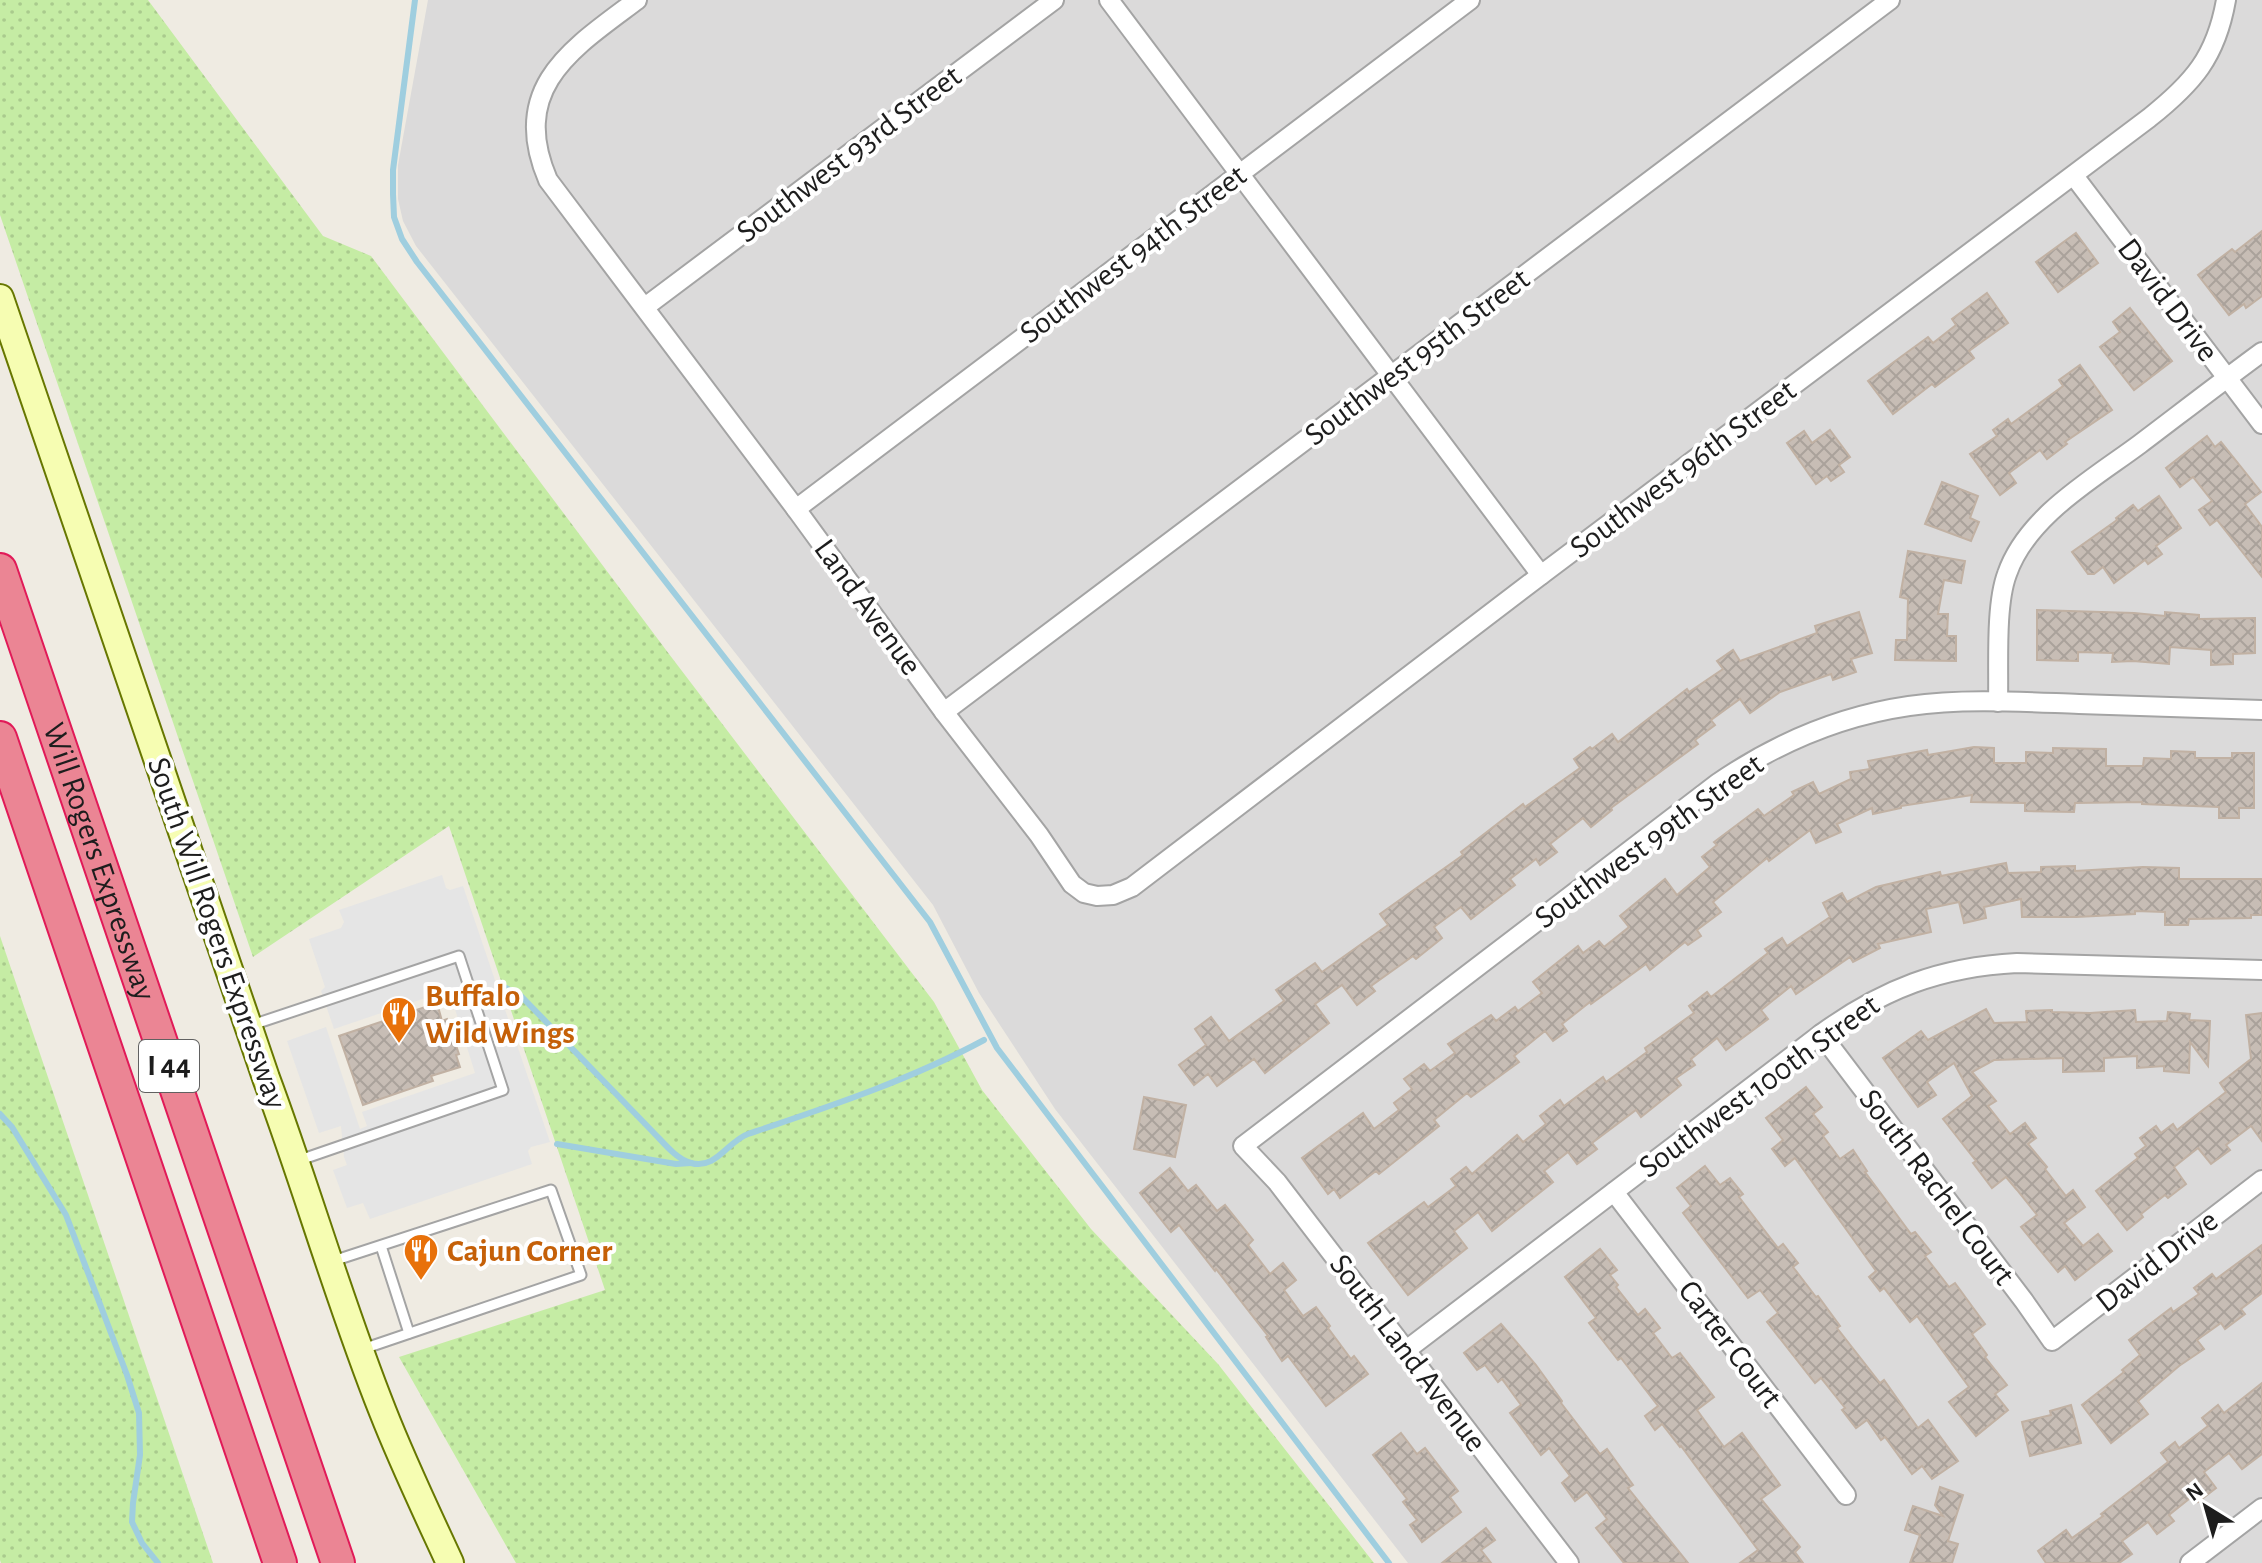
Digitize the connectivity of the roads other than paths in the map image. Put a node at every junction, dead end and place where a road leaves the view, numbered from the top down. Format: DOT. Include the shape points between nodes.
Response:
graph roads {
  1 [pos="637,0"];
  2 [pos="1054,0"];
  3 [pos="1109,0"];
  4 [pos="1470,0"];
  5 [pos="1890,0"];
  6 [pos="2226,0"];
  7 [pos="1240,174"];
  8 [pos="2074,176"];
  9 [pos="0,298"];
  10 [pos="645,307"];
  11 [pos="2262,352"];
  12 [pos="1391,377"];
  13 [pos="2226,378"];
  14 [pos="2262,424"];
  15 [pos="796,509"];
  16 [pos="0,570"];
  17 [pos="1541,575"];
  18 [pos="1998,702"];
  19 [pos="2262,710"];
  20 [pos="944,712"];
  21 [pos="0,738"];
  22 [pos="1097,896"];
  23 [pos="2262,970"];
  24 [pos="248,1026"];
  25 [pos="1821,1034"];
  26 [pos="1243,1146"];
  27 [pos="297,1161"];
  28 [pos="2262,1180"];
  29 [pos="1614,1192"];
  30 [pos="381,1246"];
  31 [pos="329,1262"];
  32 [pos="409,1333"];
  33 [pos="2052,1341"];
  34 [pos="360,1350"];
  35 [pos="1405,1351"];
  36 [pos="1846,1495"];
  37 [pos="2262,1508"];
  38 [pos="280,1563"];
  39 [pos="338,1563"];
  40 [pos="450,1563"];
  41 [pos="1569,1563"];
  42 [pos="2190,1563"];
  1 -- 10 [label="street, Land Avenue" via="557,67 539,105 537,134 548,180"];
  2 -- 10 [label="street, Southwest 93rd Street"];
  3 -- 7 [label="street"];
  4 -- 7 [label="street, Southwest 94th Street"];
  5 -- 12 [label="street, Southwest 95th Street"];
  6 -- 8 [label="street, Southwest 96th Street" via="2216,39 2193,79"];
  7 -- 12 [label="street"];
  7 -- 15 [label="street, Southwest 94th Street"];
  8 -- 13 [label="street, David Drive"];
  8 -- 17 [label="street, Southwest 96th Street"];
  9 -- 24 [label="main road, South Will Rogers Expressway"];
  10 -- 15 [label="street, Land Avenue"];
  11 -- 13 [label="street"];
  12 -- 17 [label="street"];
  12 -- 20 [label="street, Southwest 95th Street"];
  13 -- 14 [label="street, David Drive"];
  13 -- 18 [label="street" via="2046,516 2027,537 2005,578"];
  15 -- 20 [label="street, Land Avenue"];
  16 -- 39 [label="highway, Will Rogers Expressway / I 44"];
  17 -- 22 [label="street, Southwest 96th Street" via="1132,887"];
  18 -- 19 [label="street, Southwest 99th Street"];
  18 -- 26 [label="street, Southwest 99th Street" via="1907,706 1866,715 1811,733 1743,767"];
  20 -- 22 [label="street, Land Avenue" via="1072,884"];
  21 -- 38 [label="highway, Will Rogers Expressway / I 44"];
  23 -- 25 [label="street, Southwest 100th Street" via="2017,963 1966,968 1888,992"];
  24 -- 27 [label="main road, South Will Rogers Expressway"];
  24 -- 27 [label="lane" via="459,956 503,1090"];
  25 -- 29 [label="street, Southwest 100th Street"];
  25 -- 33 [label="street, South Rachel Court"];
  26 -- 35 [label="street, South Land Avenue" via="1277,1182"];
  27 -- 31 [label="main road, South Will Rogers Expressway"];
  28 -- 33 [label="street, David Drive"];
  29 -- 35 [label="street, Southwest 100th Street"];
  29 -- 36 [label="street, Carter Court"];
  30 -- 31 [label="lane"];
  30 -- 32 [label="lane"];
  30 -- 32 [label="lane" via="551,1190 581,1275"];
  31 -- 34 [label="main road, South Will Rogers Expressway"];
  32 -- 34 [label="lane"];
  34 -- 40 [label="main road, South Will Rogers Expressway"];
  35 -- 41 [label="street, South Land Avenue"];
  37 -- 42 [label="street"];
}
